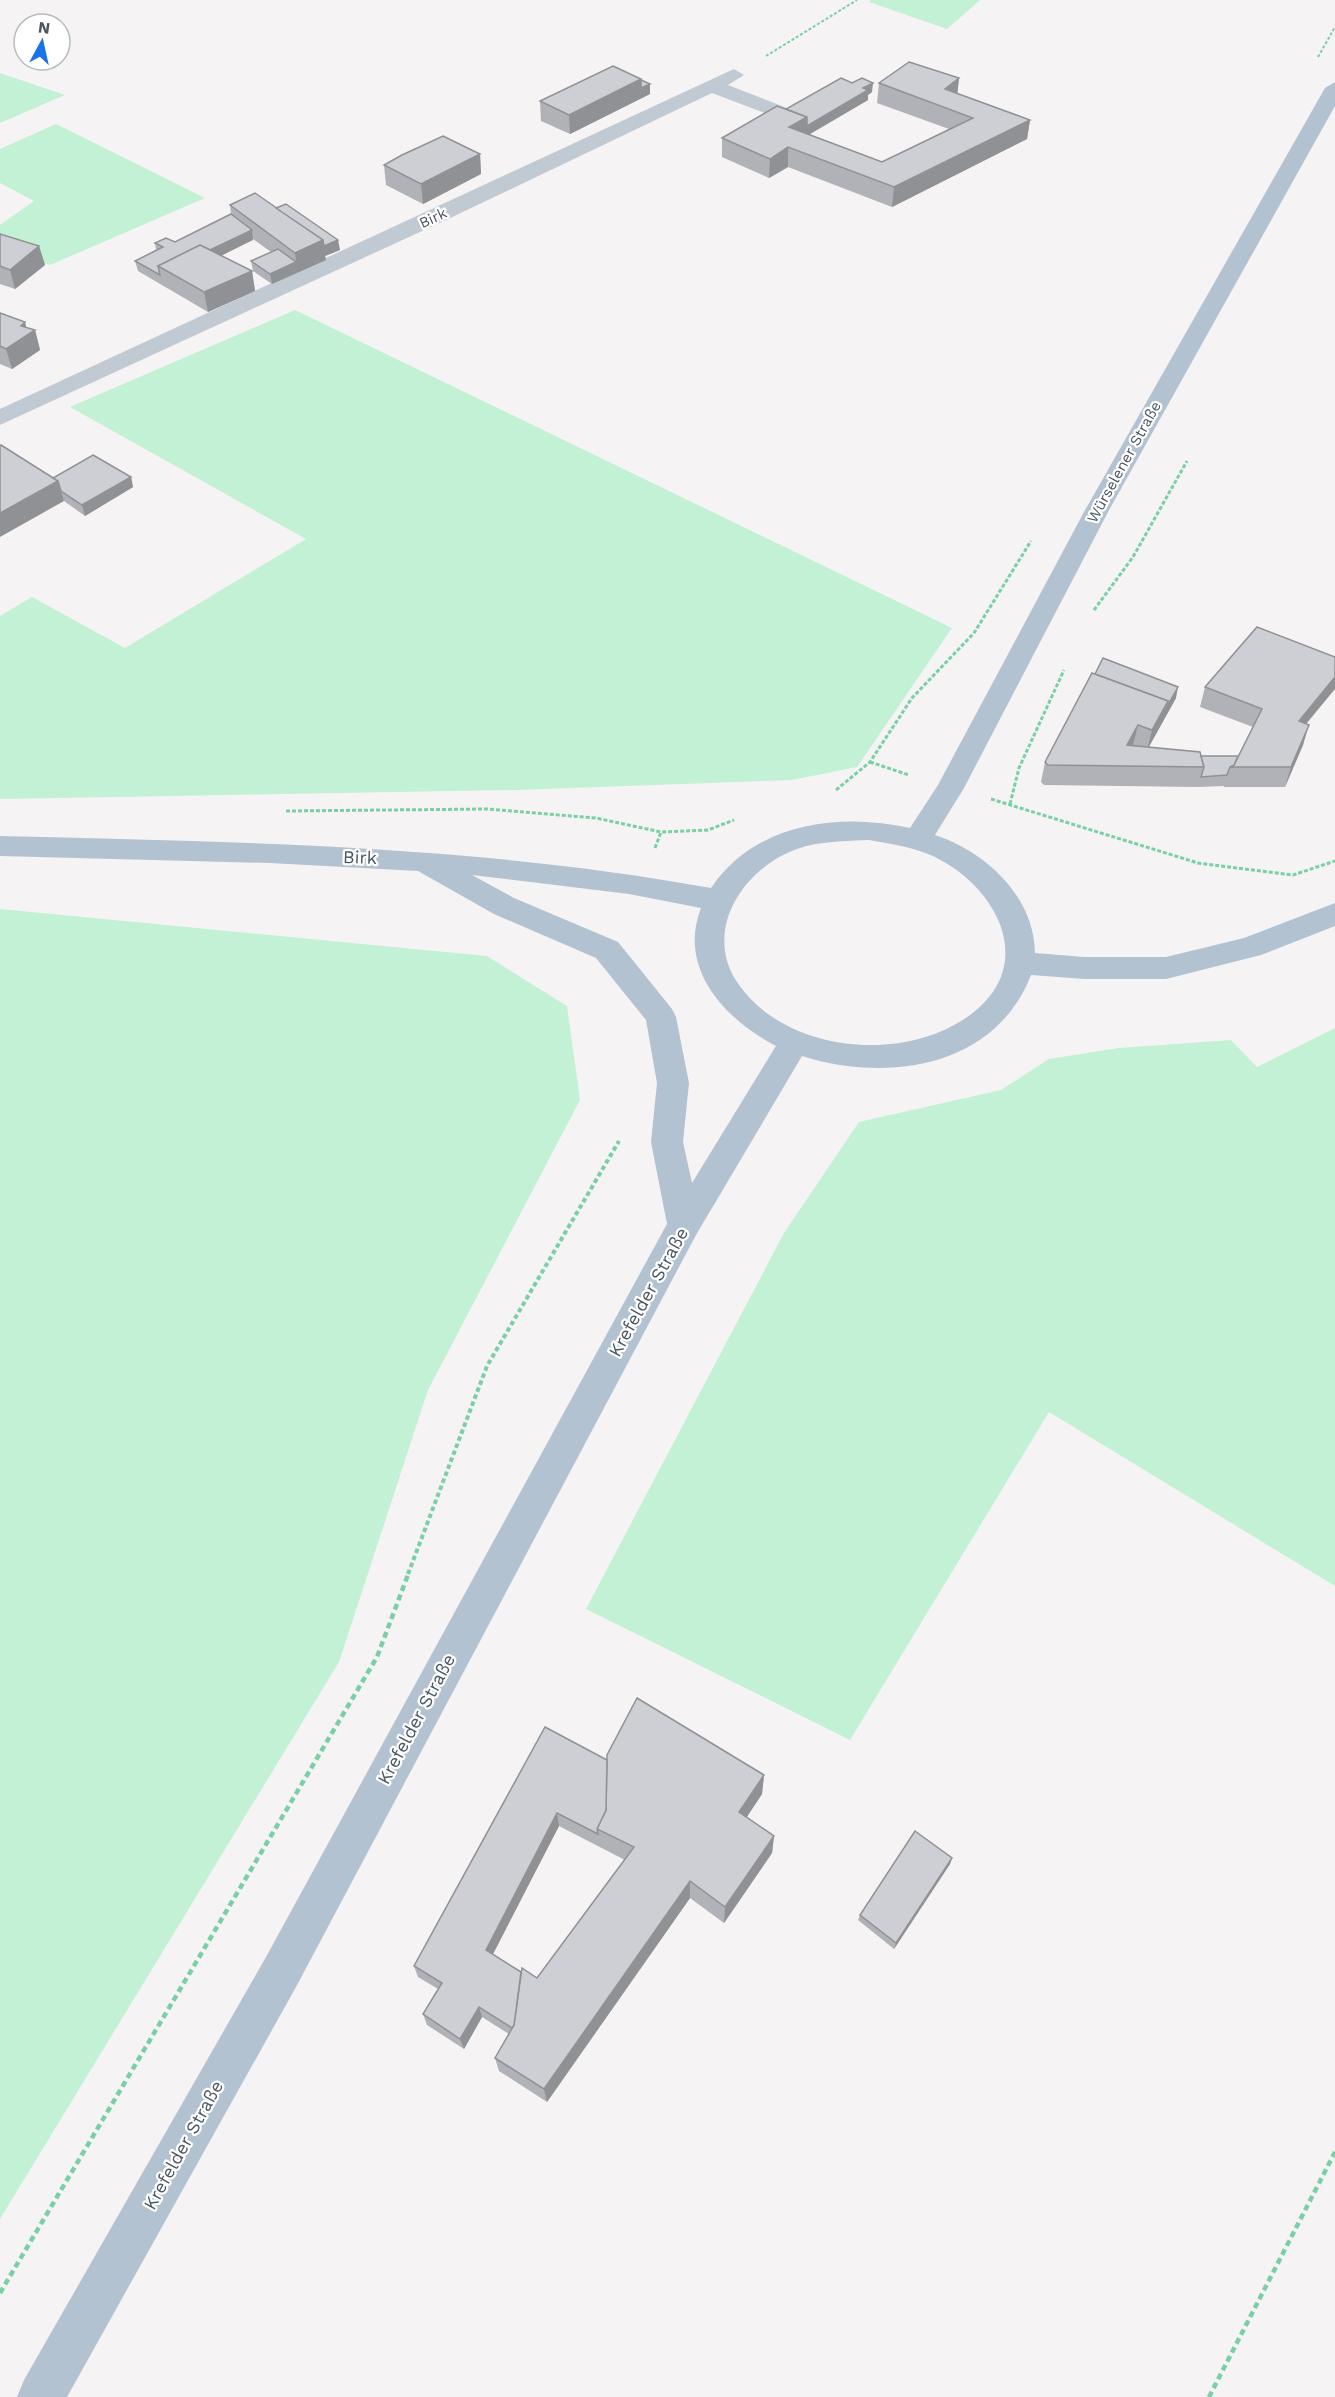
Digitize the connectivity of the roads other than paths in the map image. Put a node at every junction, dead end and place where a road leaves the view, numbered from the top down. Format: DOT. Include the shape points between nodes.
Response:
graph roads {
  1 [pos="734,75"];
  2 [pos="712,86"];
  3 [pos="1335,88"];
  4 [pos="785,114"];
  5 [pos="0,418"];
  6 [pos="917,839"];
  7 [pos="0,846"];
  8 [pos="417,858"];
  9 [pos="718,900"];
  10 [pos="1335,914"];
  11 [pos="1021,963"];
  12 [pos="794,1042"];
  13 [pos="684,1225"];
  14 [pos="41,2397"];
  1 -- 2 [label="street, Birk"];
  2 -- 4 [label="street"];
  2 -- 5 [label="street, Birk"];
  3 -- 6 [label="main road, Würselener Straße" via="1096,512 950,788"];
  6 -- 9 [label="main road" via="869,830 821,833 777,846 742,870"];
  6 -- 11 [label="main road" via="953,854 984,875 1006,902 1019,931"];
  7 -- 8 [label="main road, Birk"];
  8 -- 9 [label="main road, Birk" via="641,884"];
  8 -- 13 [label="main road" via="504,906 607,950 661,1017 673,1083 667,1142"];
  9 -- 12 [label="main road" via="709,931 713,963 729,994 757,1022"];
  10 -- 11 [label="main road" via="1250,947 1166,968"];
  11 -- 12 [label="main road" via="1008,997 980,1026 941,1047 893,1057 843,1056"];
  12 -- 13 [label="main road, Krefelder Straße"];
  13 -- 14 [label="main road, Krefelder Straße" via="281,1972"];
}
